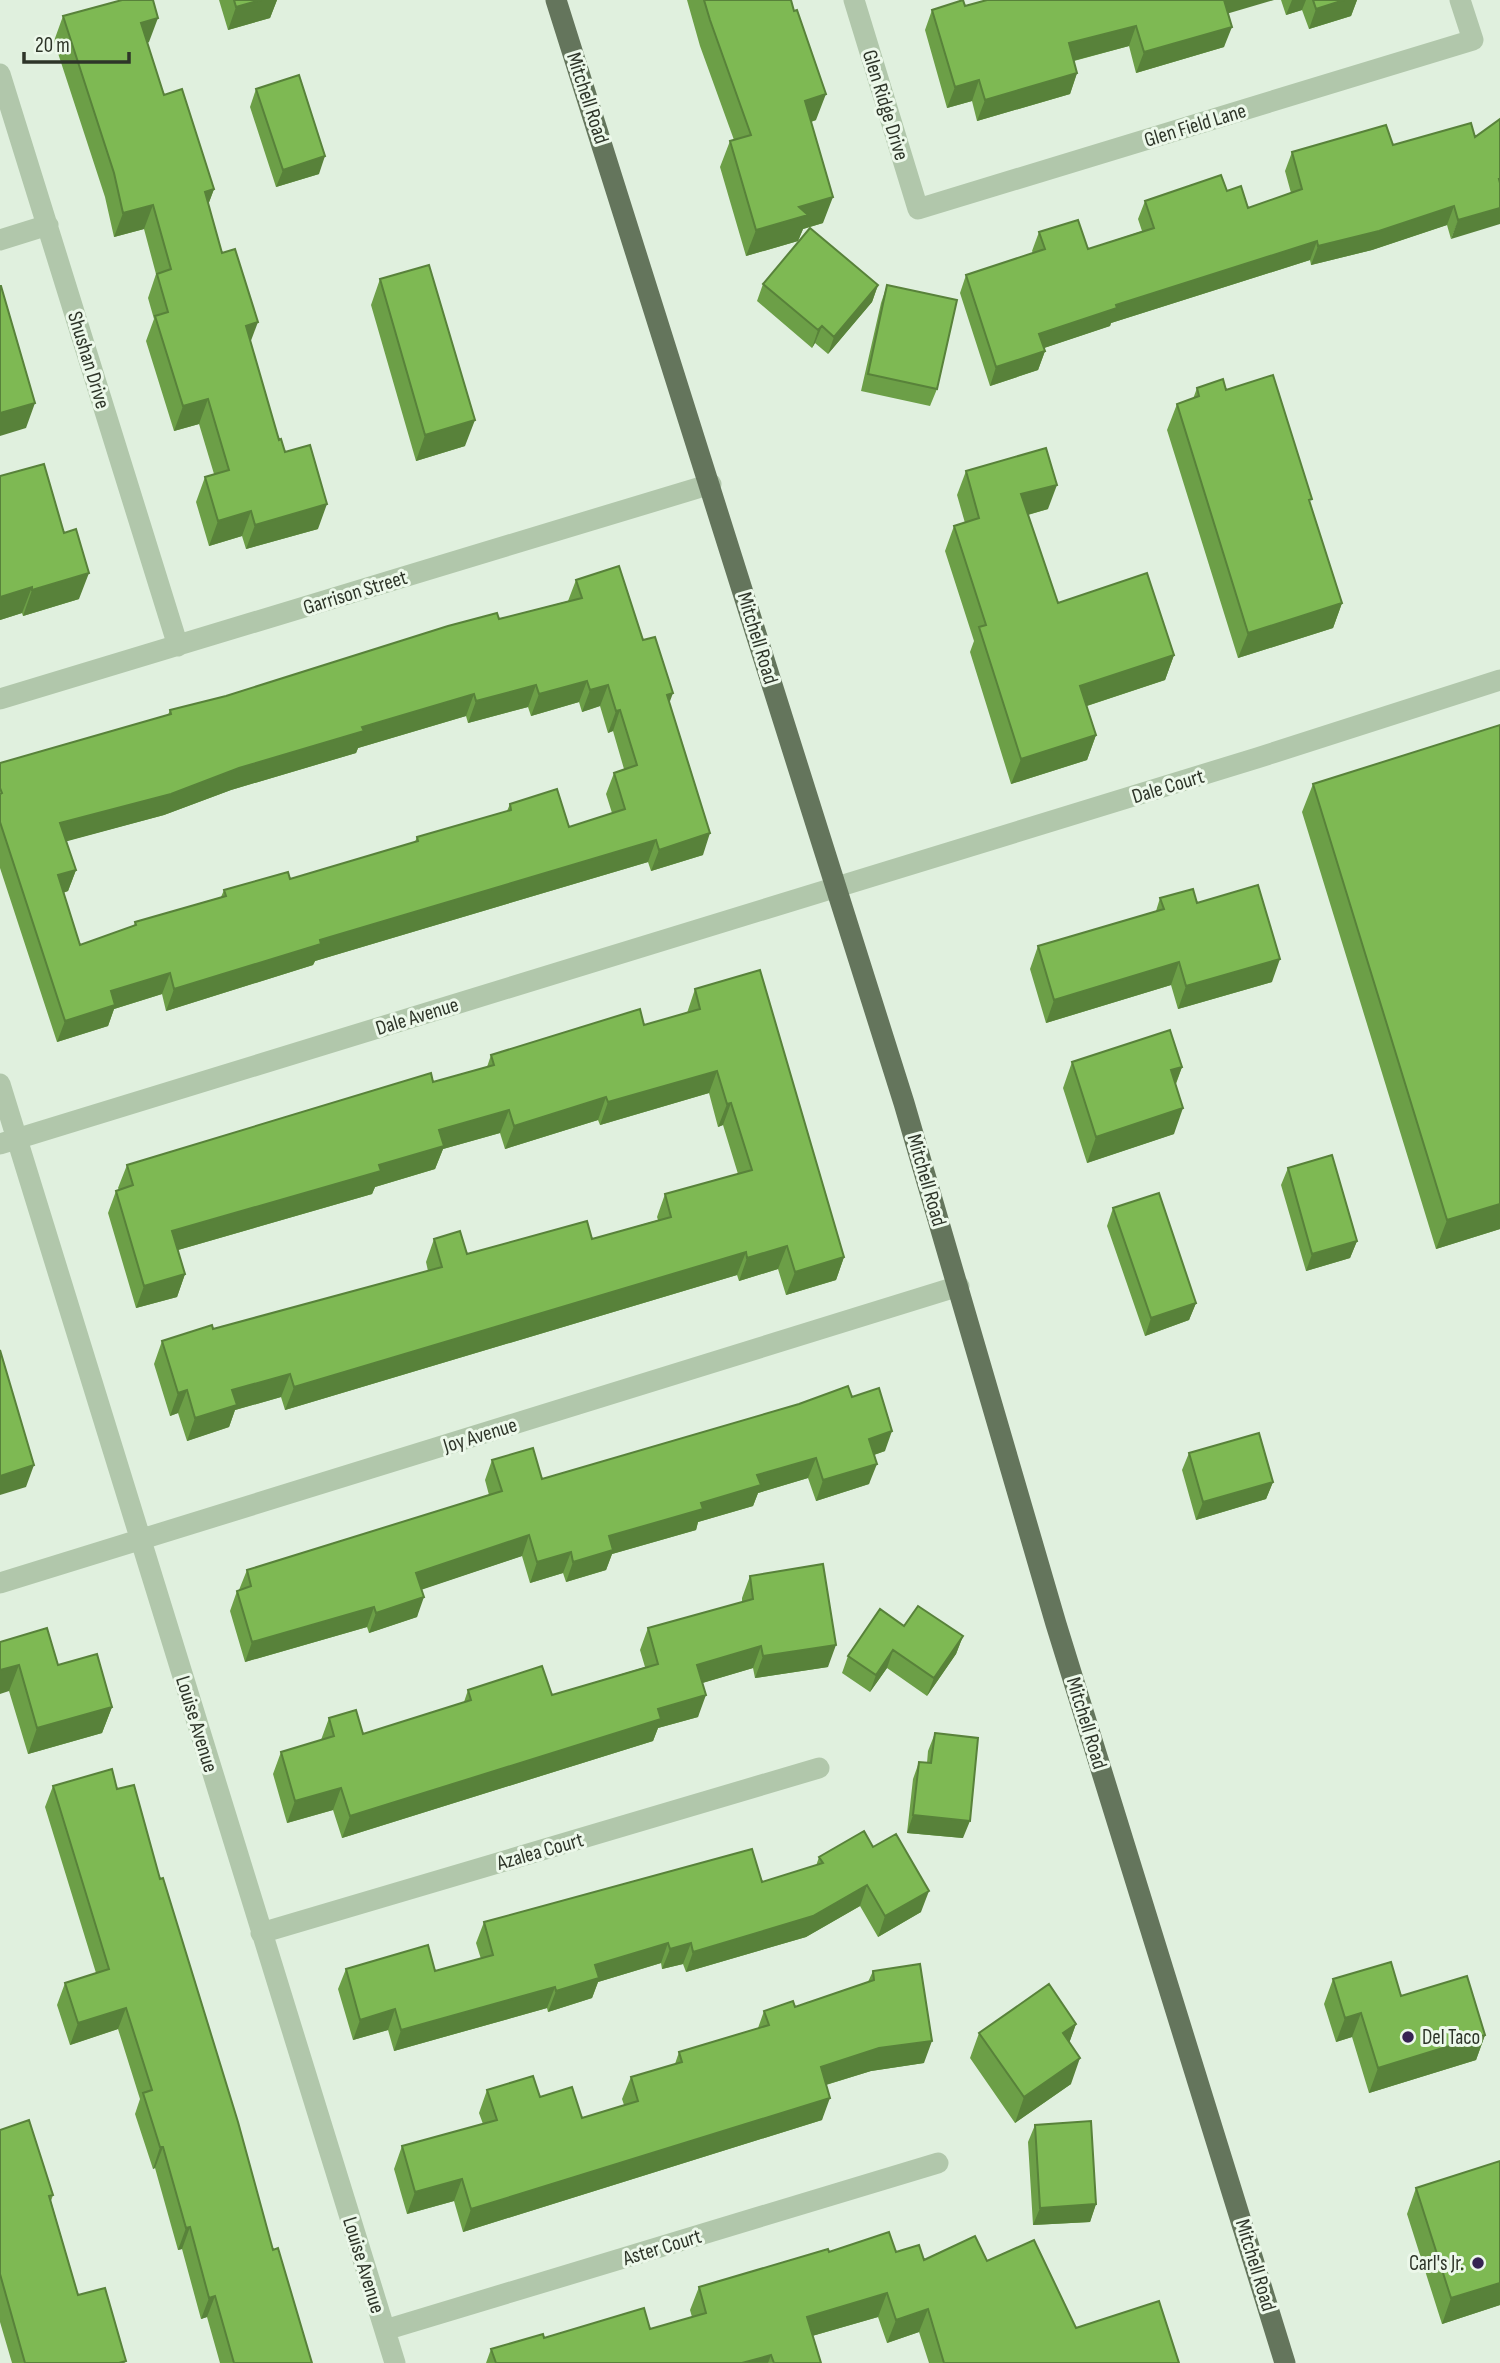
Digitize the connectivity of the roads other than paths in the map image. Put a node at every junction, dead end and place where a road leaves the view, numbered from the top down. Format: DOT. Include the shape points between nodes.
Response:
graph roads {
  1 [pos="556,0"];
  2 [pos="855,0"];
  3 [pos="1460,0"];
  4 [pos="0,74"];
  5 [pos="918,209"];
  6 [pos="48,225"];
  7 [pos="0,240"];
  8 [pos="711,484"];
  9 [pos="178,646"];
  10 [pos="1500,680"];
  11 [pos="0,699"];
  12 [pos="834,888"];
  13 [pos="0,1084"];
  14 [pos="8,1142"];
  15 [pos="959,1286"];
  16 [pos="141,1540"];
  17 [pos="0,1583"];
  18 [pos="819,1768"];
  19 [pos="261,1933"];
  20 [pos="939,2163"];
  21 [pos="385,2330"];
  22 [pos="395,2363"];
  23 [pos="1285,2363"];
  1 -- 8 [label="main road, Mitchell Road"];
  2 -- 5 [label="street, Glen Ridge Drive"];
  3 -- 5 [label="street, Glen Field Lane" via="1473,40"];
  4 -- 6 [label="street, Shushan Drive"];
  6 -- 7 [label="street"];
  6 -- 9 [label="street, Shushan Drive"];
  8 -- 9 [label="street, Garrison Street"];
  8 -- 12 [label="main road, Mitchell Road"];
  9 -- 11 [label="street, Garrison Street"];
  10 -- 12 [label="street, Dale Court"];
  12 -- 14 [label="street, Dale Avenue"];
  12 -- 15 [label="main road, Mitchell Road"];
  13 -- 14 [label="street, Louise Avenue"];
  14 -- 16 [label="street, Louise Avenue"];
  15 -- 16 [label="street, Joy Avenue"];
  15 -- 23 [label="main road, Mitchell Road" via="1056,1624"];
  16 -- 17 [label="street, Joy Avenue"];
  16 -- 19 [label="street, Louise Avenue"];
  18 -- 19 [label="street, Azalea Court"];
  19 -- 21 [label="street, Louise Avenue"];
  20 -- 21 [label="street, Aster Court"];
  21 -- 22 [label="street, Louise Avenue"];
}
